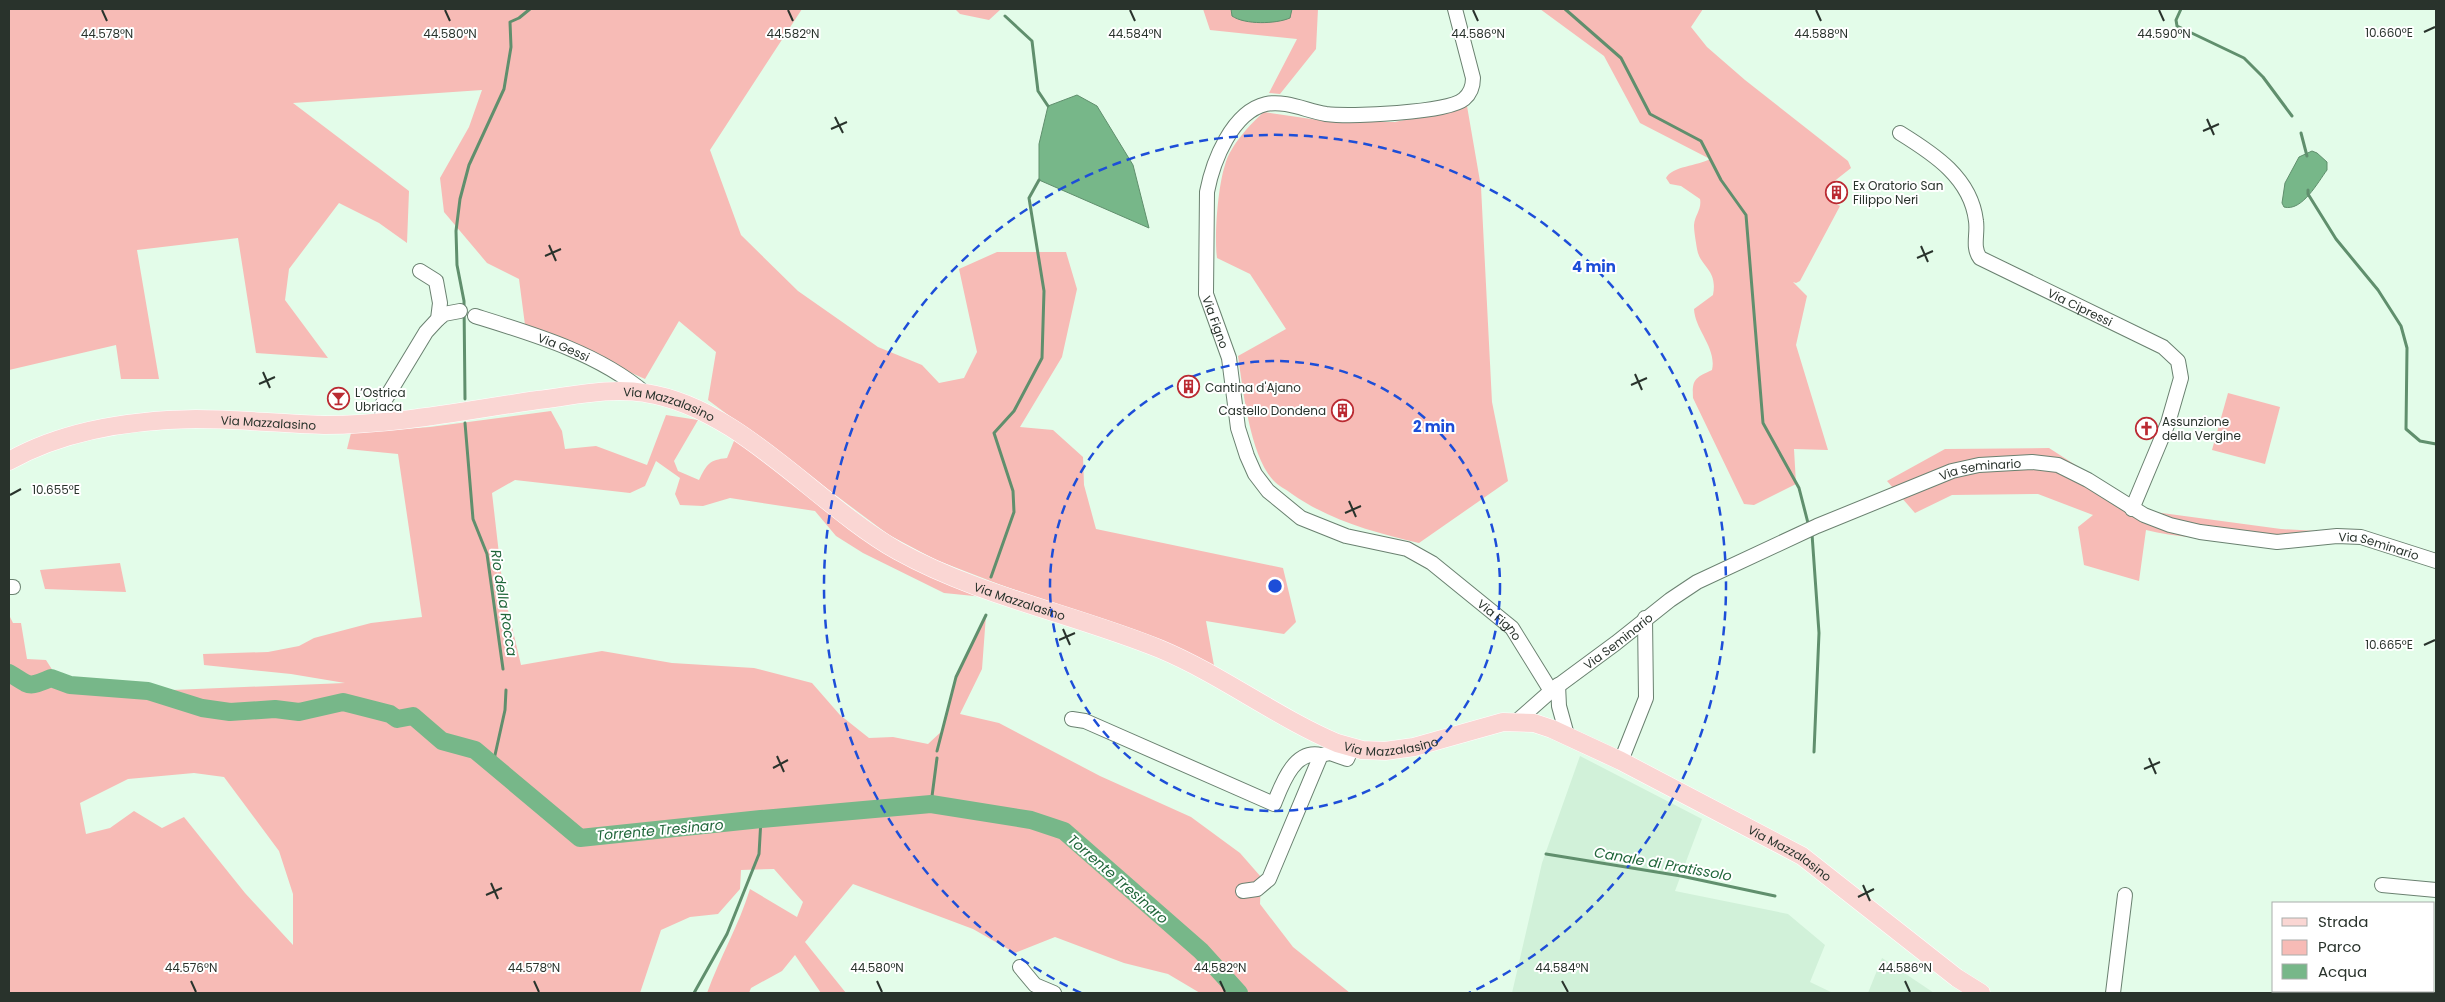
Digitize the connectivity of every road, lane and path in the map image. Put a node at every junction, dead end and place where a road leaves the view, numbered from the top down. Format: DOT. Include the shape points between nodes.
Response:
graph roads {
  1 [pos="1455,9"];
  2 [pos="1900,132"];
  3 [pos="420,271"];
  4 [pos="460,311"];
  5 [pos="475,316"];
  6 [pos="438,319"];
  7 [pos="645,393"];
  8 [pos="382,421"];
  9 [pos="9,461"];
  10 [pos="2132,509"];
  11 [pos="2436,561"];
  12 [pos="1646,618"];
  13 [pos="1554,688"];
  14 [pos="1072,719"];
  15 [pos="1517,721"];
  16 [pos="1566,735"];
  17 [pos="1352,748"];
  18 [pos="1321,754"];
  19 [pos="1621,761"];
  20 [pos="2382,886"];
  21 [pos="2436,890"];
  22 [pos="1243,891"];
  23 [pos="2125,895"];
  24 [pos="1020,967"];
  25 [pos="1054,993"];
  26 [pos="1981,993"];
  27 [pos="2113,993"];
  1 -- 13 [label="street, Via Figno" via="1473,78 1469,93 1456,103 1366,116 1324,114 1284,104 1267,104 1236,126 1210,176 1206,294 1229,358 1238,428 1255,474 1268,491 1301,518 1320,528 1407,549 1432,563 1512,628"];
  2 -- 10 [label="street, Via Cipressi" via="1931,153 1965,186 1975,214 1975,245 1980,258 2163,347 2178,361 2181,378 2168,423"];
  3 -- 6 [label="street" via="436,281 440,303"];
  4 -- 6 [label="street" via="444,314"];
  5 -- 7 [label="street, Via Gessi" via="597,361 626,377"];
  6 -- 8 [label="street" via="426,332 384,403"];
  7 -- 8 [label="main road, Via Mazzalasino" via="596,392"];
  7 -- 17 [label="main road, Via Mazzalasino" via="698,410 736,431 871,534 917,560 1165,652 1324,738"];
  8 -- 9 [label="main road, Via Mazzalasino" via="329,425 196,419 157,421 64,437 34,447"];
  10 -- 11 [label="street, Via Seminario" via="2170,525 2225,537 2277,542 2361,537"];
  10 -- 12 [label="street, Via Seminario" via="2088,480 2058,466 2004,462 1952,471 1726,567 1682,591"];
  12 -- 13 [label="street, Via Seminario"];
  12 -- 19 [label="street" via="1646,698"];
  13 -- 15 [label="street, Via Seminario"];
  13 -- 16 [label="street"];
  14 -- 18 [label="street" via="1085,721 1274,804 1289,771 1311,752"];
  15 -- 16 [label="main road, Via Mazzalasino" via="1534,723"];
  15 -- 17 [label="main road, Via Mazzalasino" via="1493,723 1399,750 1374,752"];
  16 -- 19 [label="main road, Via Mazzalasino"];
  17 -- 18 [label="street" via="1346,759 1330,753"];
  18 -- 22 [label="street" via="1269,879 1257,889"];
  19 -- 26 [label="main road, Via Mazzalasino" via="1802,856 1956,978"];
  20 -- 21 [label="street"];
  23 -- 27 [label="street"];
  24 -- 25 [label="street" via="1034,986"];
}
